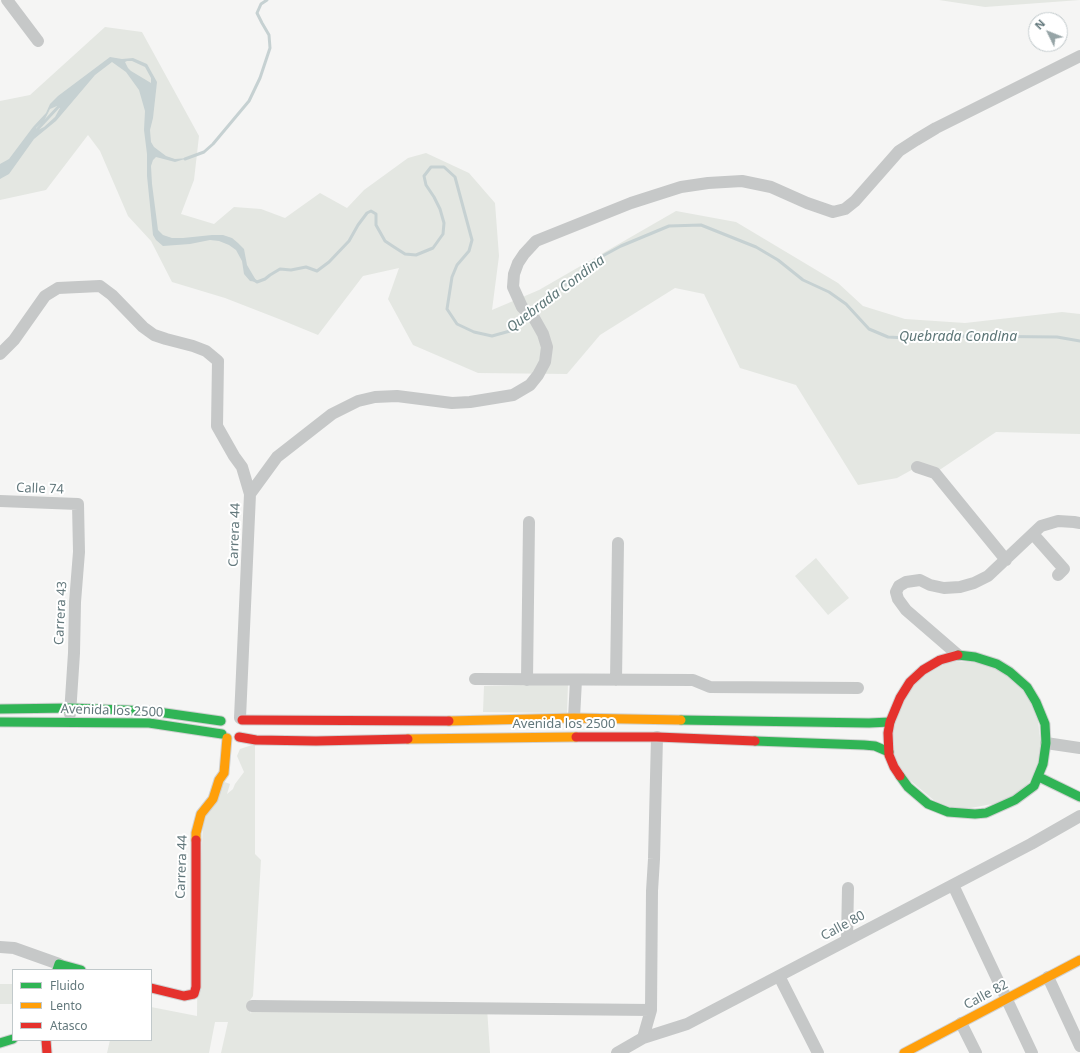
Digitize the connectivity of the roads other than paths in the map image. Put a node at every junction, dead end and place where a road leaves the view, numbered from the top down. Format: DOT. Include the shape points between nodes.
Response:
graph roads {
  1 [pos="7,0"];
  2 [pos="38,41"];
  3 [pos="1080,56"];
  4 [pos="0,354"];
  5 [pos="917,467"];
  6 [pos="250,494"];
  7 [pos="0,501"];
  8 [pos="78,504"];
  9 [pos="529,522"];
  10 [pos="1080,523"];
  11 [pos="1033,534"];
  12 [pos="618,543"];
  13 [pos="1006,560"];
  14 [pos="1058,575"];
  15 [pos="958,655"];
  16 [pos="475,679"];
  17 [pos="528,680"];
  18 [pos="576,680"];
  19 [pos="616,680"];
  20 [pos="858,688"];
  21 [pos="70,708"];
  22 [pos="0,709"];
  23 [pos="232,718"];
  24 [pos="574,718"];
  25 [pos="0,722"];
  26 [pos="69,722"];
  27 [pos="890,722"];
  28 [pos="230,737"];
  29 [pos="657,737"];
  30 [pos="1046,743"];
  31 [pos="1080,748"];
  32 [pos="889,752"];
  33 [pos="1039,776"];
  34 [pos="1080,797"];
  35 [pos="1080,816"];
  36 [pos="953,885"];
  37 [pos="848,888"];
  38 [pos="847,939"];
  39 [pos="0,947"];
  40 [pos="1080,960"];
  41 [pos="59,966"];
  42 [pos="76,969"];
  43 [pos="779,976"];
  44 [pos="1048,977"];
  45 [pos="152,988"];
  46 [pos="1006,1000"];
  47 [pos="252,1006"];
  48 [pos="651,1010"];
  49 [pos="961,1023"];
  50 [pos="644,1038"];
  51 [pos="12,1039"];
  52 [pos="46,1041"];
  53 [pos="1079,1042"];
  54 [pos="0,1043"];
  55 [pos="920,1049"];
  56 [pos="47,1053"];
  57 [pos="617,1053"];
  58 [pos="818,1053"];
  59 [pos="904,1053"];
  60 [pos="976,1053"];
  61 [pos="1032,1053"];
  1 -- 2 [label="street"];
  3 -- 6 [label="street" via="916,140 899,152 845,209 833,212 771,187 742,181 708,183 681,187 631,203 536,241 518,263 513,287 522,307 534,318 547,347 545,362 530,385 513,395 470,402 452,403 397,396 358,401 332,414 277,457"];
  4 -- 6 [label="street, Carrera 44" via="14,340 45,296 58,288 100,286 154,335 206,351 218,361 217,426 242,467"];
  5 -- 13 [label="street" via="935,473"];
  6 -- 23 [label="street, Carrera 44"];
  7 -- 8 [label="street, Calle 74"];
  8 -- 21 [label="street, Carrera 43" via="79,552"];
  9 -- 17 [label="street"];
  10 -- 11 [label="street" via="1058,521 1041,526"];
  11 -- 13 [label="street"];
  11 -- 14 [label="street" via="1064,569"];
  12 -- 19 [label="street"];
  13 -- 15 [label="street" via="988,576 960,588 944,588 920,580 899,586 896,592 898,600 906,610"];
  15 -- 27 [label="main road" via="940,660 910,682"];
  15 -- 30 [label="main road" via="997,664 1026,687 1036,702 1045,724"];
  16 -- 17 [label="street"];
  17 -- 18 [label="street"];
  18 -- 19 [label="street"];
  18 -- 24 [label="street"];
  19 -- 20 [label="street" via="693,680 710,686"];
  21 -- 22 [label="main road, Avenida los 2500"];
  21 -- 23 [label="main road, Avenida los 2500"];
  21 -- 26 [label="street, Carrera 43"];
  23 -- 24 [label="main road, Avenida los 2500" via="477,721"];
  23 -- 28 [label="main road" via="220,725"];
  23 -- 28 [label="main road" via="244,729"];
  24 -- 27 [label="main road, Avenida los 2500"];
  25 -- 26 [label="main road, Avenida los 2500"];
  26 -- 28 [label="main road, Avenida los 2500" via="149,723"];
  27 -- 32 [label="main road"];
  28 -- 29 [label="main road, Avenida los 2500" via="316,741"];
  28 -- 45 [label="main road, Carrera 44" via="226,748 224,773 213,799 201,814 196,833 194,994 184,996"];
  29 -- 32 [label="main road, Avenida los 2500" via="864,745 875,746"];
  29 -- 48 [label="street"];
  30 -- 31 [label="street"];
  30 -- 33 [label="main road"];
  32 -- 33 [label="main road" via="894,767 908,787 928,804 948,812 975,814 1000,808 1034,786"];
  33 -- 34 [label="main road"];
  35 -- 36 [label="street, Calle 80"];
  36 -- 38 [label="street, Calle 80"];
  36 -- 46 [label="street"];
  37 -- 38 [label="street"];
  38 -- 43 [label="street, Calle 80"];
  39 -- 41 [label="street" via="14,948"];
  40 -- 44 [label="main road, Calle 82"];
  41 -- 42 [label="main road"];
  43 -- 50 [label="street, Calle 80" via="687,1024"];
  43 -- 58 [label="street"];
  44 -- 46 [label="main road, Calle 82"];
  44 -- 53 [label="street"];
  46 -- 49 [label="main road, Calle 82"];
  46 -- 61 [label="street"];
  47 -- 48 [label="street"];
  48 -- 50 [label="street"];
  49 -- 55 [label="main road, Calle 82"];
  49 -- 60 [label="street"];
  50 -- 57 [label="street, Calle 80"];
  51 -- 54 [label="main road"];
  52 -- 56 [label="main road"];
  55 -- 59 [label="main road, Calle 82"];
}
